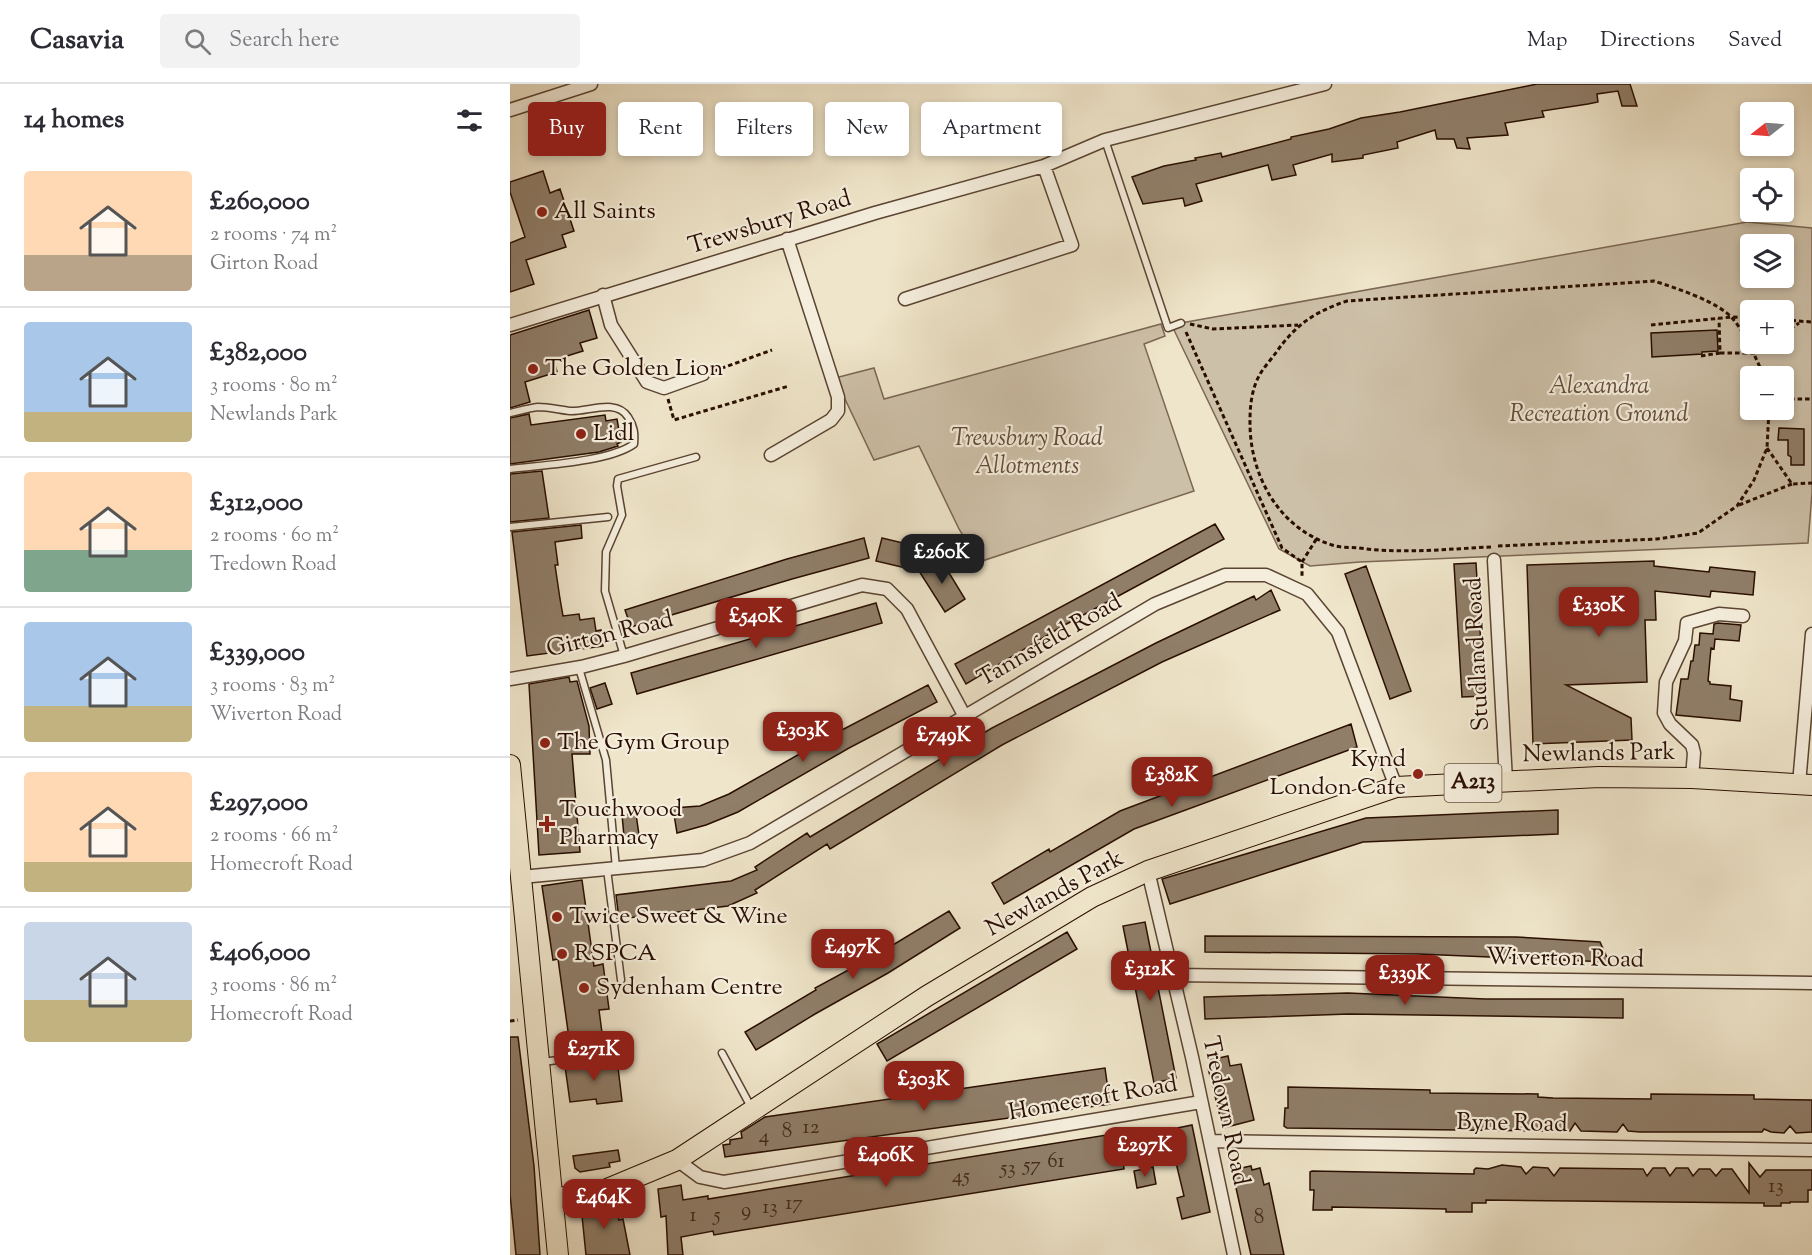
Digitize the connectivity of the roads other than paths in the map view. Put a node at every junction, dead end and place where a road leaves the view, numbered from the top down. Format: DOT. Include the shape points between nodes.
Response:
graph roads {
  1 [pos="591,84"];
  2 [pos="1325,84"];
  3 [pos="510,110"];
  4 [pos="1105,140"];
  5 [pos="1044,166"];
  6 [pos="788,239"];
  7 [pos="603,295"];
  8 [pos="905,299"];
  9 [pos="1181,323"];
  10 [pos="510,325"];
  11 [pos="704,374"];
  12 [pos="510,413"];
  13 [pos="771,454"];
  14 [pos="696,457"];
  15 [pos="510,469"];
  16 [pos="608,517"];
  17 [pos="510,527"];
  18 [pos="1494,560"];
  19 [pos="1743,616"];
  20 [pos="1812,634"];
  21 [pos="624,656"];
  22 [pos="579,668"];
  23 [pos="510,680"];
  24 [pos="964,715"];
  25 [pos="510,765"];
  26 [pos="1692,778"];
  27 [pos="1506,781"];
  28 [pos="1806,785"];
  29 [pos="1396,787"];
  30 [pos="611,869"];
  31 [pos="1148,871"];
  32 [pos="521,877"];
  33 [pos="1174,975"];
  34 [pos="621,980"];
  35 [pos="1812,983"];
  36 [pos="615,1052"];
  37 [pos="722,1053"];
  38 [pos="539,1062"];
  39 [pos="1201,1102"];
  40 [pos="753,1110"];
  41 [pos="1210,1141"];
  42 [pos="1812,1150"];
  43 [pos="677,1160"];
  44 [pos="553,1199"];
  45 [pos="558,1255"];
  46 [pos="1234,1255"];
  1 -- 3 [label="street"];
  2 -- 4 [label="street, Trewsbury Road"];
  4 -- 5 [label="street, Trewsbury Road"];
  4 -- 9 [label="lane" via="1168,328"];
  5 -- 6 [label="street, Trewsbury Road"];
  5 -- 8 [label="street" via="1072,245"];
  6 -- 7 [label="street, Trewsbury Road"];
  6 -- 13 [label="street" via="838,397 838,411 831,420"];
  7 -- 10 [label="street, Trewsbury Road"];
  7 -- 11 [label="street" via="611,325 647,382 664,388"];
  12 -- 15 [label="lane" via="538,407 570,411 613,407 626,413 635,434 634,444 624,451"];
  14 -- 21 [label="lane" via="618,479 622,515 606,552 605,591"];
  16 -- 17 [label="lane"];
  18 -- 27 [label="street, Studland Road"];
  19 -- 26 [label="street" via="1719,614 1687,623 1685,641 1666,682 1664,713 1692,745"];
  20 -- 28 [label="street"];
  21 -- 22 [label="street, Girton Road"];
  21 -- 24 [label="street, Girton Road" via="862,585 887,589 907,609"];
  22 -- 23 [label="street, Girton Road"];
  22 -- 30 [label="lane" via="606,760"];
  24 -- 29 [label="street, Tannsfeld Road" via="1155,604 1225,575 1266,575 1307,594 1338,632"];
  24 -- 30 [label="street, Tannsfeld Road" via="750,843 702,860"];
  25 -- 32 [label="main road"];
  26 -- 27 [label="main road, Newlands Park / A213"];
  26 -- 28 [label="main road, Newlands Park / A213"];
  27 -- 29 [label="main road, Newlands Park / A213"];
  29 -- 31 [label="main road, Newlands Park / A213"];
  30 -- 32 [label="street, Tannsfeld Road"];
  30 -- 34 [label="lane"];
  31 -- 33 [label="street, Tredown Road"];
  31 -- 40 [label="main road, Newlands Park / A213" via="1092,897 946,985"];
  32 -- 38 [label="main road"];
  33 -- 35 [label="street, Wiverton Road"];
  33 -- 39 [label="street, Tredown Road"];
  36 -- 38 [label="lane"];
  37 -- 40 [label="lane"];
  38 -- 44 [label="main road"];
  39 -- 41 [label="street, Tredown Road"];
  39 -- 43 [label="street, Homecroft Road" via="724,1182 700,1177"];
  40 -- 43 [label="main road, Newlands Park / A213"];
  41 -- 42 [label="street, Byne Road"];
  41 -- 46 [label="street, Tredown Road"];
  43 -- 44 [label="main road, Newlands Park / A213" via="605,1190"];
  44 -- 45 [label="main road"];
}
